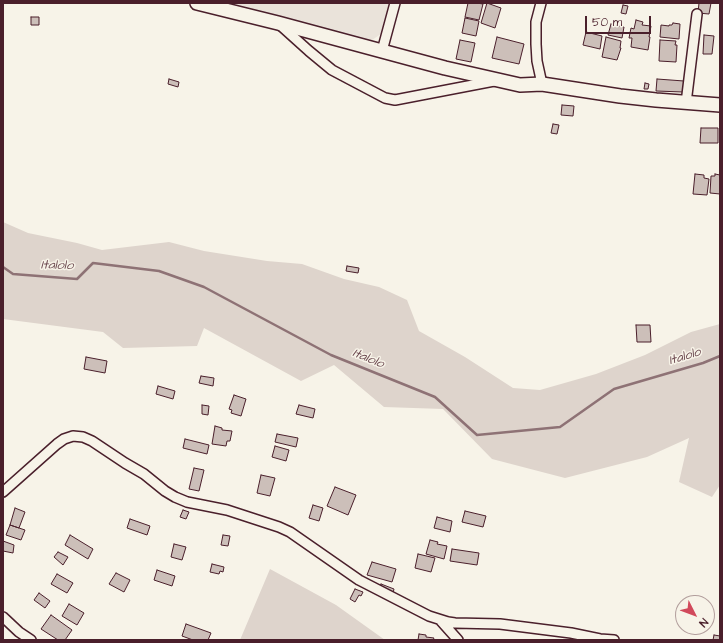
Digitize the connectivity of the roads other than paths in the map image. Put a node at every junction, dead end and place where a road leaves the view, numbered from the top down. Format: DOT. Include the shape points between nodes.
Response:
graph roads {
  1 [pos="197,3"];
  2 [pos="395,3"];
  3 [pos="541,3"];
  4 [pos="697,14"];
  5 [pos="278,23"];
  6 [pos="382,51"];
  7 [pos="498,80"];
  8 [pos="542,84"];
  9 [pos="686,103"];
  10 [pos="720,105"];
  11 [pos="3,492"];
  12 [pos="3,617"];
  13 [pos="440,620"];
  14 [pos="31,640"];
  15 [pos="458,640"];
  16 [pos="614,640"];
  1 -- 5 [label="street"];
  2 -- 6 [label="street"];
  3 -- 8 [label="street" via="536,22 536,44"];
  4 -- 9 [label="street"];
  5 -- 6 [label="street"];
  5 -- 7 [label="street" via="332,70 385,98 395,100"];
  6 -- 7 [label="street"];
  7 -- 8 [label="street" via="520,85"];
  8 -- 9 [label="street"];
  9 -- 10 [label="street"];
  11 -- 13 [label="street" via="64,439 83,437 144,474 175,497 227,510 290,532 359,580"];
  12 -- 14 [label="street"];
  13 -- 15 [label="street"];
  13 -- 16 [label="street" via="500,624"];
}
